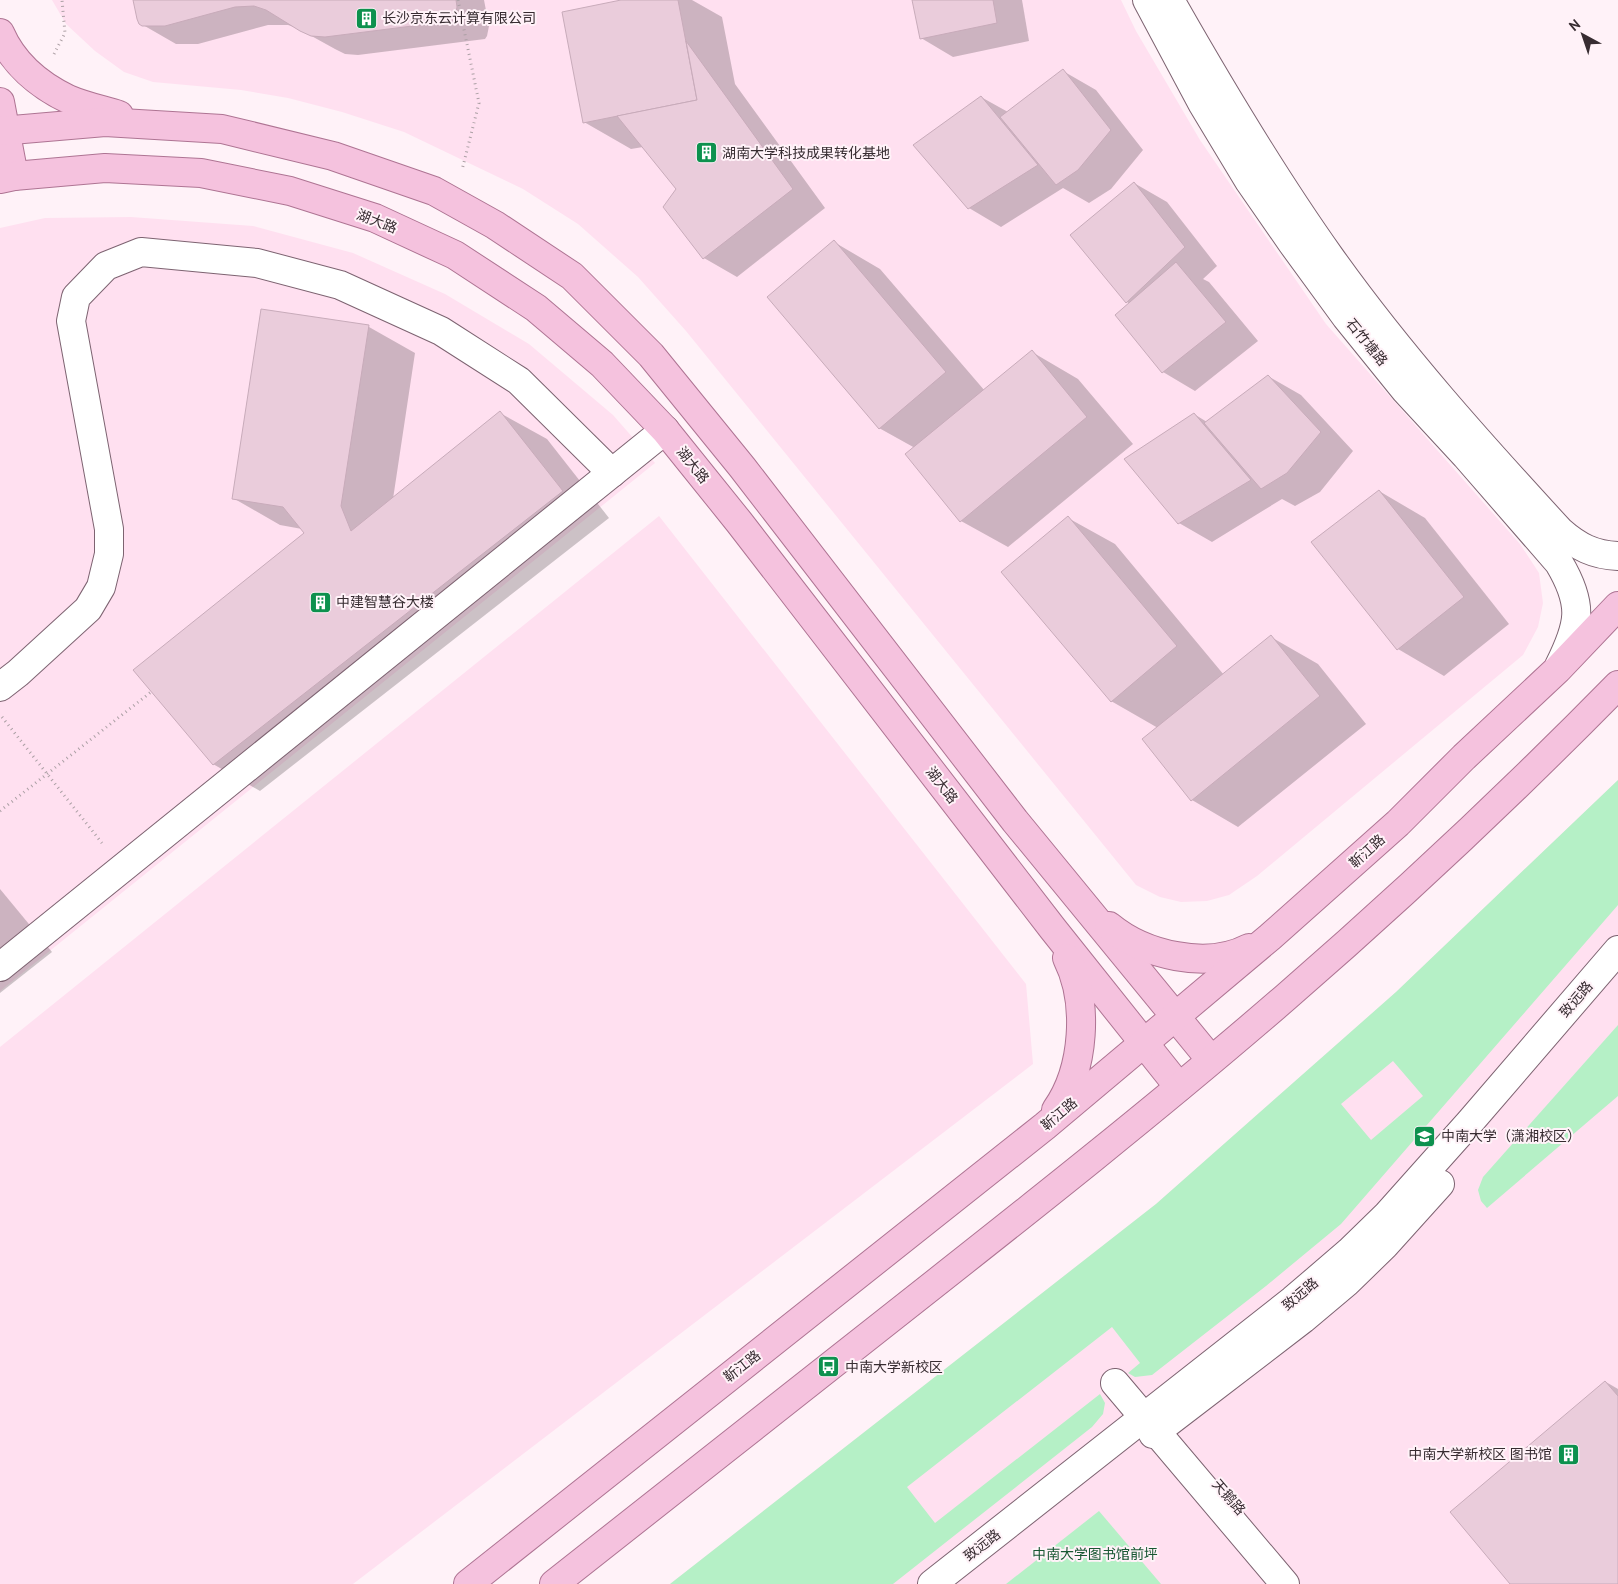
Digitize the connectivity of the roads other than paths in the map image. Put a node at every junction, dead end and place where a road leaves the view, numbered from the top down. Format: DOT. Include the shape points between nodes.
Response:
graph roads {
  1 [pos="1147,0"];
  2 [pos="1170,0"];
  3 [pos="0,33"];
  4 [pos="0,102"];
  5 [pos="150,124"];
  6 [pos="3,130"];
  7 [pos="7,177"];
  8 [pos="665,430"];
  9 [pos="612,473"];
  10 [pos="1618,556"];
  11 [pos="1618,606"];
  12 [pos="1558,669"];
  13 [pos="1618,685"];
  14 [pos="0,687"];
  15 [pos="1084,906"];
  16 [pos="1053,929"];
  17 [pos="1270,937"];
  18 [pos="1618,950"];
  19 [pos="0,967"];
  20 [pos="1618,976"];
  21 [pos="1175,1017"];
  22 [pos="1143,1042"];
  23 [pos="1211,1060"];
  24 [pos="1179,1087"];
  25 [pos="1045,1126"];
  26 [pos="1115,1383"];
  27 [pos="1155,1420"];
  28 [pos="468,1584"];
  29 [pos="554,1584"];
  30 [pos="932,1584"];
  31 [pos="960,1584"];
  32 [pos="1285,1584"];
  33 [pos="1304,1584"];
  1 -- 12 [label="street, 石竹塘路" via="1249,182 1292,243 1405,390 1559,563 1570,581 1576,601 1576,623 1571,643"];
  2 -- 10 [label="street, 石竹塘路" via="1271,170 1330,258 1392,339 1560,531 1588,551"];
  3 -- 5 [label="main road" via="18,62 40,82 69,99"];
  4 -- 6 [label="main road"];
  5 -- 6 [label="main road" via="105,122"];
  5 -- 15 [label="main road" via="222,129 333,156 434,191 495,224 572,276 651,355"];
  6 -- 7 [label="main road"];
  7 -- 8 [label="main road, 湖大路" via="104,168 201,173 290,191 375,218 455,255 536,308 602,364"];
  8 -- 9 [label="street"];
  8 -- 16 [label="main road, 湖大路" via="740,522"];
  9 -- 14 [label="street" via="519,381 441,331 340,285 256,263 141,252 106,266 76,297 72,321 109,529 109,554 101,587 88,609"];
  9 -- 19 [label="street"];
  11 -- 12 [label="main road, 靳江路"];
  12 -- 17 [label="main road, 靳江路" via="1398,823"];
  13 -- 23 [label="main road" via="1476,824 1295,989"];
  15 -- 17 [label="main road" via="1113,930 1136,943 1186,958 1209,960 1224,957 1242,952"];
  15 -- 21 [label="main road"];
  16 -- 22 [label="main road, 湖大路"];
  16 -- 25 [label="main road" via="1070,963 1079,993 1082,1024 1071,1081 1061,1104"];
  17 -- 21 [label="main road, 靳江路"];
  18 -- 27 [label="street, 致远路" via="1387,1215 1349,1252"];
  20 -- 27 [label="street" via="1386,1245 1303,1319"];
  21 -- 22 [label="main road, 靳江路"];
  21 -- 23 [label="main road"];
  22 -- 24 [label="main road, 湖大路"];
  22 -- 25 [label="main road, 靳江路"];
  23 -- 24 [label="main road"];
  24 -- 29 [label="main road" via="1089,1162"];
  25 -- 28 [label="main road, 靳江路"];
  26 -- 27 [label="street"];
  27 -- 30 [label="street, 致远路"];
  27 -- 31 [label="street"];
  27 -- 32 [label="street"];
  27 -- 33 [label="street, 天鹅路"];
}
